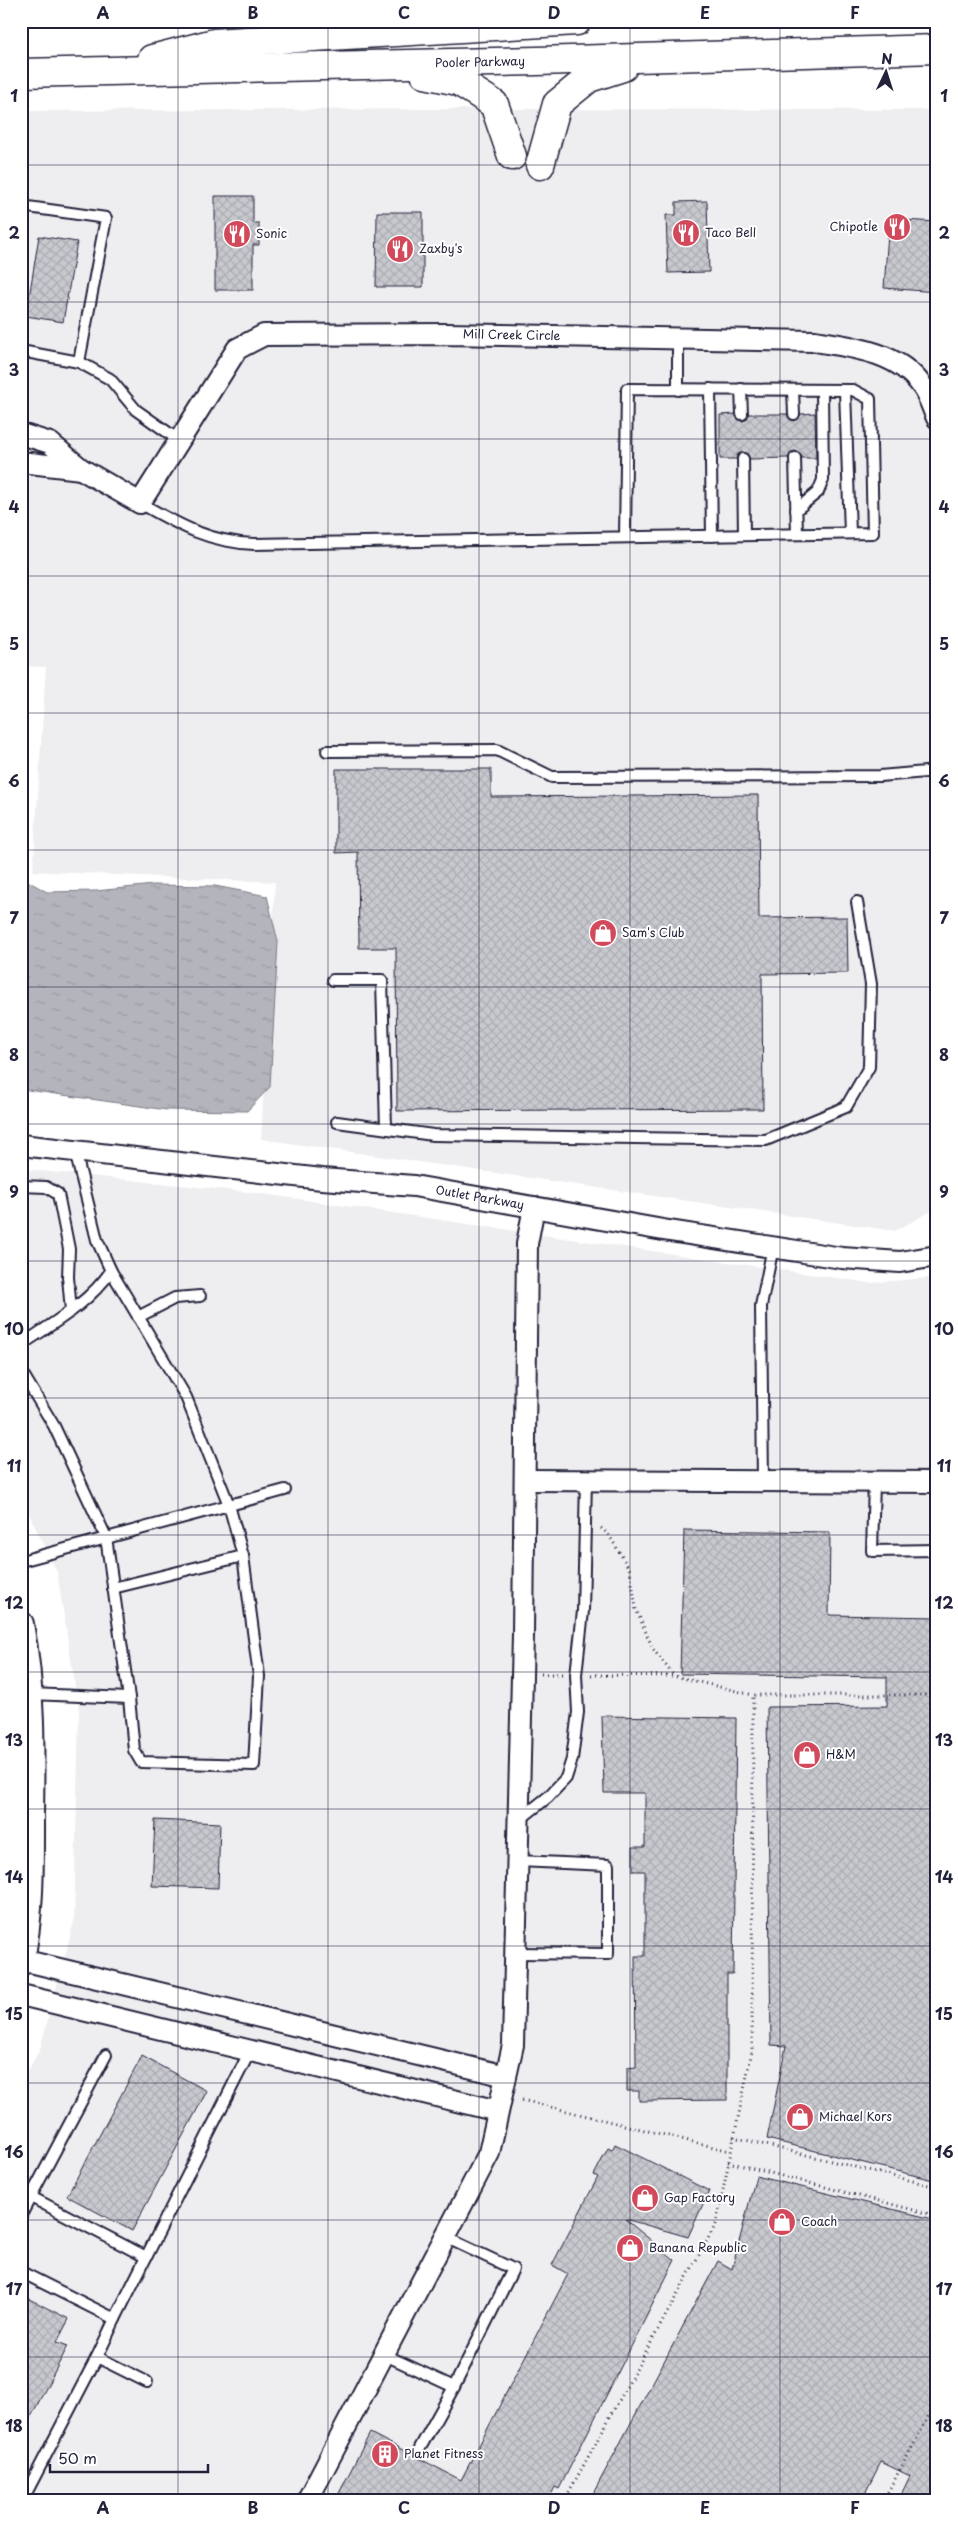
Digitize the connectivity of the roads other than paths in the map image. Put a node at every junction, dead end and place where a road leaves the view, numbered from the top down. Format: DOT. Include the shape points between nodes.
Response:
graph roads {
  1 [pos="577,21"];
  2 [pos="937,49"];
  3 [pos="652,57"];
  4 [pos="379,65"];
  5 [pos="109,70"];
  6 [pos="21,73"];
  7 [pos="512,156"];
  8 [pos="540,165"];
  9 [pos="21,206"];
  10 [pos="678,340"];
  11 [pos="21,351"];
  12 [pos="79,362"];
  13 [pos="710,389"];
  14 [pos="741,389"];
  15 [pos="678,390"];
  16 [pos="794,390"];
  17 [pos="822,390"];
  18 [pos="845,390"];
  19 [pos="742,414"];
  20 [pos="794,414"];
  21 [pos="937,418"];
  22 [pos="21,434"];
  23 [pos="180,441"];
  24 [pos="795,458"];
  25 [pos="743,459"];
  26 [pos="21,462"];
  27 [pos="81,469"];
  28 [pos="140,503"];
  29 [pos="796,510"];
  30 [pos="850,533"];
  31 [pos="797,534"];
  32 [pos="744,535"];
  33 [pos="712,536"];
  34 [pos="625,537"];
  35 [pos="327,751"];
  36 [pos="937,771"];
  37 [pos="857,902"];
  38 [pos="333,980"];
  39 [pos="337,1122"];
  40 [pos="386,1128"];
  41 [pos="21,1145"];
  42 [pos="75,1151"];
  43 [pos="24,1186"];
  44 [pos="534,1207"];
  45 [pos="773,1247"];
  46 [pos="937,1256"];
  47 [pos="110,1271"];
  48 [pos="200,1296"];
  49 [pos="70,1311"];
  50 [pos="138,1317"];
  51 [pos="21,1345"];
  52 [pos="21,1371"];
  53 [pos="525,1480"];
  54 [pos="586,1480"];
  55 [pos="763,1481"];
  56 [pos="874,1482"];
  57 [pos="937,1482"];
  58 [pos="285,1490"];
  59 [pos="229,1505"];
  60 [pos="106,1537"];
  61 [pos="937,1550"];
  62 [pos="243,1556"];
  63 [pos="21,1561"];
  64 [pos="113,1588"];
  65 [pos="21,1624"];
  66 [pos="26,1694"];
  67 [pos="130,1698"];
  68 [pos="519,1820"];
  69 [pos="518,1861"];
  70 [pos="515,1953"];
  71 [pos="21,1961"];
  72 [pos="21,1995"];
  73 [pos="250,2050"];
  74 [pos="106,2055"];
  75 [pos="502,2094"];
  76 [pos="31,2197"];
  77 [pos="21,2215"];
  78 [pos="445,2237"];
  79 [pos="146,2257"];
  80 [pos="21,2272"];
  81 [pos="115,2319"];
  82 [pos="385,2355"];
  83 [pos="97,2357"];
  84 [pos="147,2382"];
  85 [pos="454,2387"];
  86 [pos="420,2448"];
  87 [pos="22,2501"];
  88 [pos="308,2501"];
  1 -- 5 [label="main road" via="214,42"];
  2 -- 3 [label="main road, Pooler Parkway"];
  3 -- 4 [label="main road, Pooler Parkway"];
  3 -- 8 [label="main road" via="589,78 557,104"];
  4 -- 5 [label="main road, Pooler Parkway"];
  4 -- 7 [label="main road" via="458,81 494,104"];
  5 -- 6 [label="main road, Pooler Parkway"];
  9 -- 12 [label="lane" via="106,218"];
  10 -- 15 [label="lane"];
  10 -- 21 [label="street, Mill Creek Circle" via="815,341 860,348 899,364 922,386"];
  10 -- 23 [label="street, Mill Creek Circle" via="447,334 264,335 237,349"];
  11 -- 12 [label="lane"];
  12 -- 23 [label="lane" via="110,378 136,410"];
  13 -- 14 [label="lane"];
  13 -- 15 [label="lane"];
  13 -- 33 [label="lane"];
  14 -- 16 [label="lane"];
  14 -- 19 [label="lane"];
  15 -- 34 [label="lane" via="627,389"];
  16 -- 17 [label="lane"];
  16 -- 20 [label="lane"];
  17 -- 18 [label="lane"];
  17 -- 29 [label="lane" via="823,480 818,492"];
  18 -- 30 [label="lane"];
  18 -- 30 [label="lane" via="853,390 870,399 873,533"];
  22 -- 27 [label="street" via="50,443"];
  23 -- 28 [label="street, Mill Creek Circle"];
  24 -- 29 [label="lane"];
  25 -- 32 [label="lane"];
  26 -- 27 [label="street"];
  27 -- 28 [label="street"];
  28 -- 34 [label="lane" via="186,530 228,543"];
  29 -- 31 [label="lane"];
  30 -- 31 [label="lane"];
  31 -- 32 [label="lane"];
  32 -- 33 [label="lane"];
  33 -- 34 [label="lane"];
  35 -- 36 [label="lane" via="497,750 552,777 880,776"];
  37 -- 40 [label="lane" via="871,984 869,1067 846,1107 766,1140 433,1135"];
  38 -- 40 [label="lane" via="382,980"];
  39 -- 40 [label="lane"];
  41 -- 42 [label="street, Outlet Parkway"];
  42 -- 44 [label="street, Outlet Parkway" via="414,1186"];
  42 -- 47 [label="lane" via="97,1240"];
  43 -- 49 [label="lane" via="46,1187 58,1194 69,1248"];
  44 -- 45 [label="street, Outlet Parkway"];
  44 -- 53 [label="street" via="527,1244"];
  45 -- 46 [label="street, Outlet Parkway" via="842,1258 900,1262"];
  45 -- 55 [label="lane" via="761,1306"];
  47 -- 49 [label="lane" via="98,1290"];
  47 -- 50 [label="lane"];
  48 -- 50 [label="lane" via="175,1298"];
  49 -- 51 [label="lane"];
  50 -- 59 [label="lane" via="186,1397"];
  52 -- 60 [label="lane" via="54,1426"];
  53 -- 54 [label="street"];
  53 -- 68 [label="street"];
  54 -- 55 [label="street"];
  54 -- 68 [label="lane" via="583,1611 576,1674 578,1712 572,1759 566,1778"];
  55 -- 56 [label="street"];
  56 -- 57 [label="street"];
  56 -- 61 [label="lane" via="872,1551"];
  58 -- 59 [label="lane"];
  59 -- 60 [label="lane"];
  59 -- 62 [label="lane"];
  60 -- 63 [label="lane"];
  60 -- 64 [label="lane"];
  62 -- 64 [label="lane"];
  62 -- 67 [label="lane" via="259,1676 254,1765 141,1762 134,1750"];
  64 -- 67 [label="lane"];
  65 -- 66 [label="street"];
  66 -- 67 [label="lane"];
  66 -- 71 [label="street" via="31,1867 26,1941"];
  68 -- 69 [label="street"];
  69 -- 70 [label="street"];
  69 -- 70 [label="lane" via="608,1865 608,1954"];
  70 -- 75 [label="street" via="512,2045"];
  71 -- 75 [label="street"];
  72 -- 73 [label="street"];
  73 -- 75 [label="street"];
  73 -- 79 [label="lane"];
  74 -- 76 [label="lane"];
  75 -- 78 [label="street" via="489,2153"];
  76 -- 77 [label="lane"];
  76 -- 79 [label="lane"];
  78 -- 82 [label="street"];
  78 -- 85 [label="lane" via="513,2269"];
  79 -- 81 [label="lane"];
  80 -- 81 [label="lane"];
  81 -- 83 [label="lane"];
  82 -- 85 [label="lane"];
  82 -- 88 [label="street"];
  83 -- 84 [label="lane"];
  83 -- 87 [label="lane"];
  85 -- 86 [label="lane"];
}
